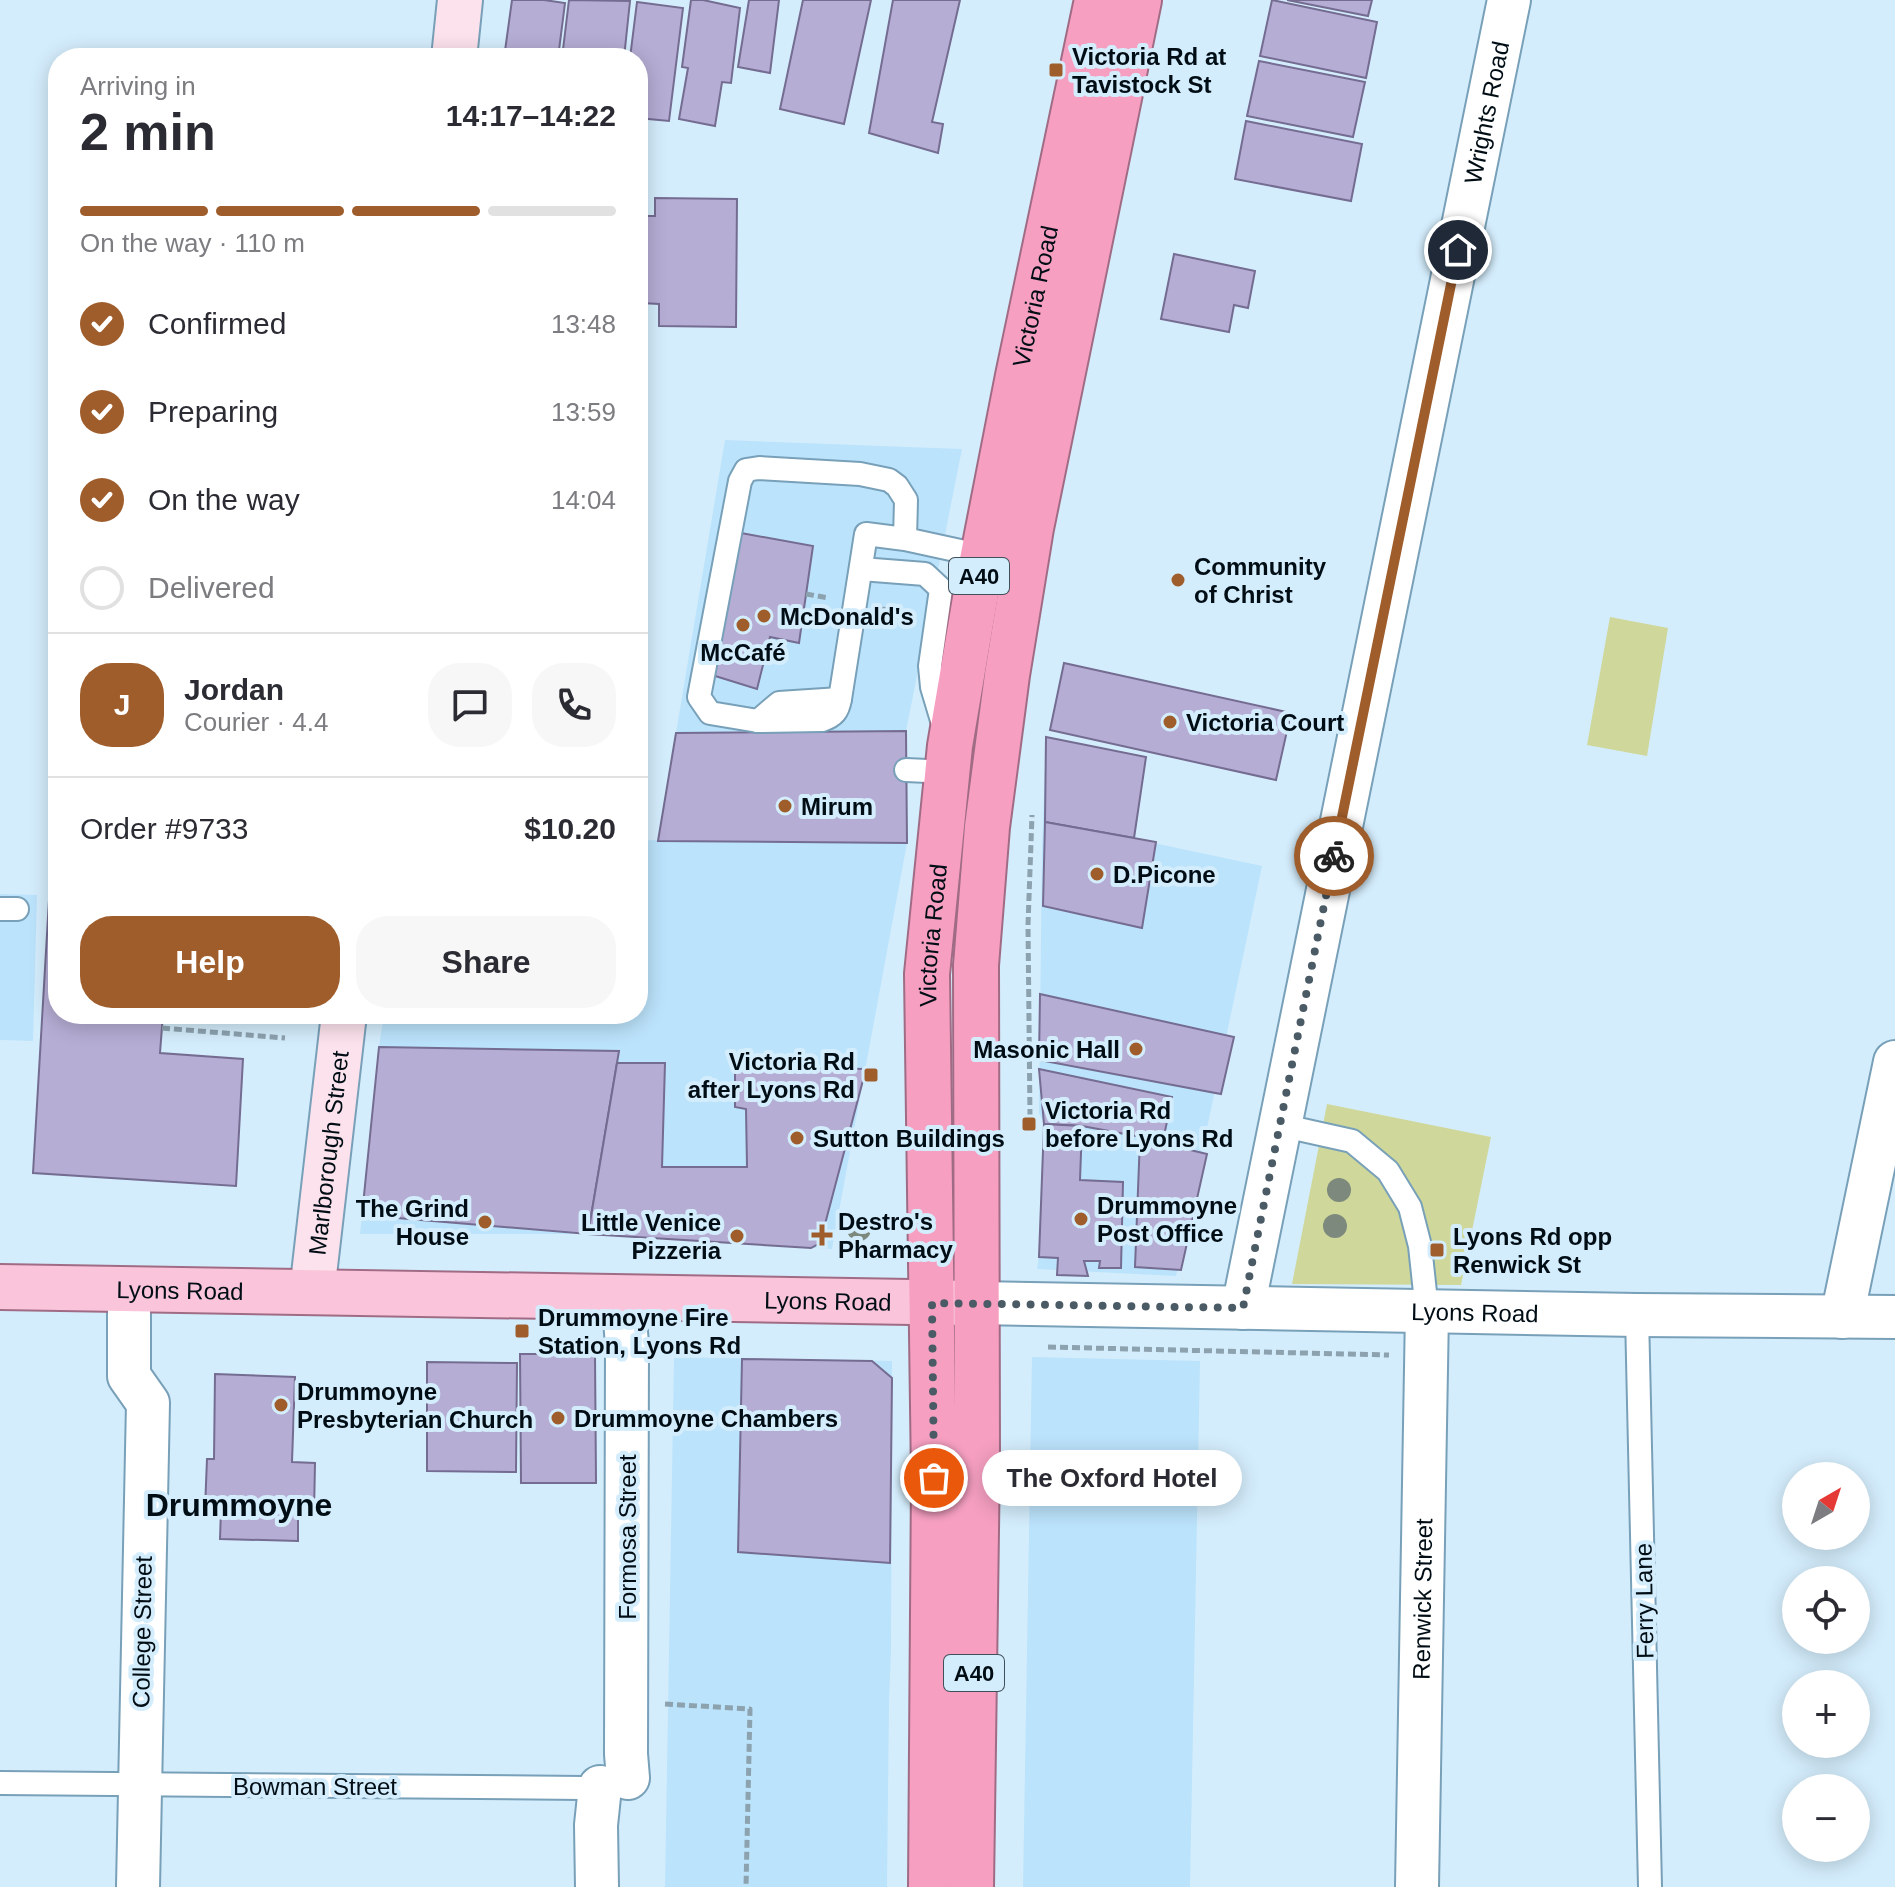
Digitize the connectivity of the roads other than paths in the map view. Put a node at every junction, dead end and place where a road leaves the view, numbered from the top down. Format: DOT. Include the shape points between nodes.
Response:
graph roads {
  1 [pos="460,0"];
  2 [pos="1097,0"];
  3 [pos="1139,0"];
  4 [pos="1509,0"];
  5 [pos="455,48"];
  6 [pos="905,539"];
  7 [pos="983,556"];
  8 [pos="861,569"];
  9 [pos="935,762"];
  10 [pos="343,1024"];
  11 [pos="1895,1062"];
  12 [pos="1280,1125"];
  13 [pos="0,1287"];
  14 [pos="129,1289"];
  15 [pos="312,1292"];
  16 [pos="623,1297"];
  17 [pos="932,1303"];
  18 [pos="977,1303"];
  19 [pos="1243,1308"];
  20 [pos="1427,1311"];
  21 [pos="1637,1315"];
  22 [pos="1842,1317"];
  23 [pos="1895,1317"];
  24 [pos="614,1782"];
  25 [pos="0,1783"];
  26 [pos="138,1786"];
  27 [pos="138,1887"];
  28 [pos="597,1887"];
  29 [pos="931,1887"];
  30 [pos="971,1887"];
  31 [pos="1417,1887"];
  32 [pos="1650,1887"];
  1 -- 5 [label="street"];
  2 -- 7 [label="highway, Victoria Road / A40"];
  3 -- 18 [label="highway, Victoria Road / A40" via="1031,528 987,827 976,965"];
  4 -- 12 [label="street, Wrights Road"];
  6 -- 7 [label="lane"];
  6 -- 8 [label="lane" via="866,534"];
  6 -- 8 [label="lane" via="906,500 889,480 746,470 699,697 710,713 758,721 832,716 840,699"];
  7 -- 9 [label="highway, Victoria Road / A40"];
  8 -- 9 [label="lane" via="925,574 941,589 930,666"];
  9 -- 17 [label="highway, Victoria Road / A40" via="927,974"];
  10 -- 15 [label="street, Marlborough Street"];
  11 -- 22 [label="street"];
  12 -- 19 [label="street, Wrights Road"];
  12 -- 20 [label="lane" via="1352,1141 1388,1171 1410,1207"];
  13 -- 14 [label="main road, Lyons Road"];
  14 -- 15 [label="main road, Lyons Road"];
  14 -- 26 [label="street, College Street" via="129,1376 148,1403"];
  15 -- 16 [label="main road, Lyons Road"];
  16 -- 17 [label="main road, Lyons Road"];
  16 -- 24 [label="street, Formosa Street" via="626,1754"];
  17 -- 18 [label="main road, Lyons Road"];
  17 -- 29 [label="highway, Victoria Road / A40"];
  18 -- 19 [label="street, Lyons Road"];
  18 -- 30 [label="highway, Victoria Road / A40"];
  19 -- 20 [label="street, Lyons Road"];
  20 -- 21 [label="street, Lyons Road"];
  20 -- 31 [label="street, Renwick Street"];
  21 -- 22 [label="street, Lyons Road"];
  21 -- 32 [label="lane, Ferry Lane"];
  22 -- 23 [label="street, Lyons Road"];
  24 -- 26 [label="lane, Bowman Street"];
  24 -- 28 [label="street, Formosa Street" via="596,1825"];
  25 -- 26 [label="lane, Bowman Street"];
  26 -- 27 [label="street, College Street"];
}
